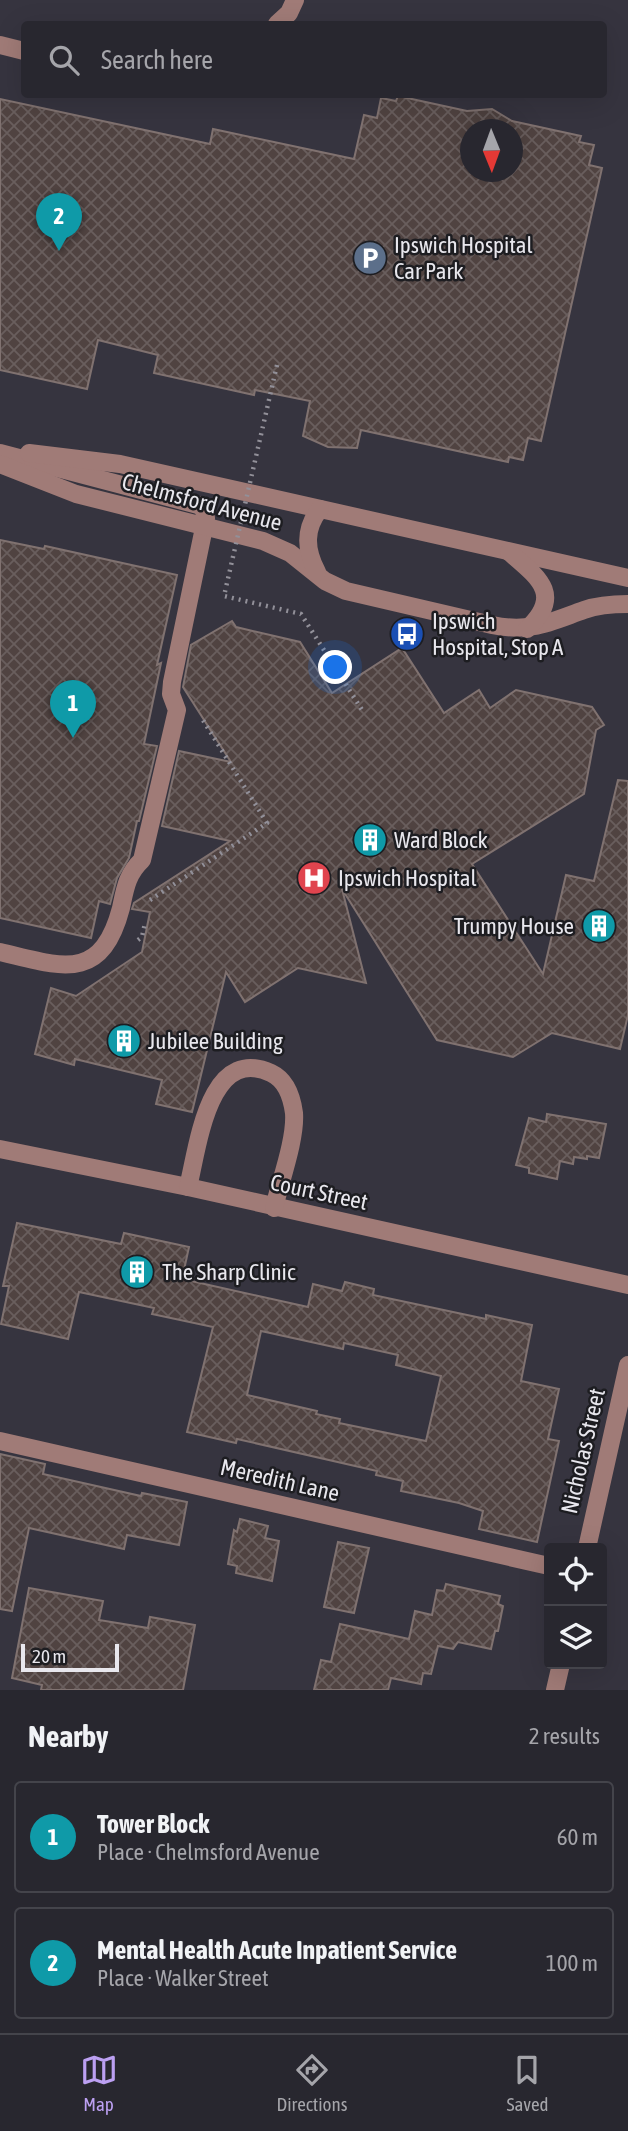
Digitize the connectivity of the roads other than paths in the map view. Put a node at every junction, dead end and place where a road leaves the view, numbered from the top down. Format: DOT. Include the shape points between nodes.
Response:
graph roads {
  1 [pos="295,0"];
  2 [pos="280,21"];
  3 [pos="0,45"];
  4 [pos="21,50"];
  5 [pos="0,452"];
  6 [pos="0,464"];
  7 [pos="320,509"];
  8 [pos="205,527"];
  9 [pos="508,551"];
  10 [pos="318,575"];
  11 [pos="628,578"];
  12 [pos="628,604"];
  13 [pos="527,628"];
  14 [pos="0,952"];
  15 [pos="0,1149"];
  16 [pos="188,1188"];
  17 [pos="274,1208"];
  18 [pos="628,1285"];
  19 [pos="628,1365"];
  20 [pos="0,1441"];
  21 [pos="588,1543"];
  22 [pos="544,1565"];
  23 [pos="560,1669"];
  24 [pos="555,1690"];
  1 -- 2 [label="street"];
  3 -- 4 [label="street"];
  5 -- 7 [label="street, Chelmsford Avenue" via="102,460"];
  5 -- 8 [label="street" via="198,505 205,513"];
  6 -- 8 [label="street, Chelmsford Avenue" via="76,494"];
  7 -- 9 [label="street, Chelmsford Avenue"];
  7 -- 10 [label="street" via="307,536"];
  8 -- 10 [label="street, Chelmsford Avenue" via="281,548"];
  8 -- 14 [label="street" via="172,682 171,694 186,709 142,860 130,872 109,943 81,963 60,964"];
  9 -- 11 [label="street, Chelmsford Avenue"];
  9 -- 13 [label="street" via="545,590 544,610"];
  10 -- 13 [label="street, Chelmsford Avenue" via="354,593 500,627"];
  12 -- 13 [label="street, Chelmsford Avenue" via="597,607"];
  15 -- 16 [label="street, Court Street"];
  16 -- 17 [label="street, Court Street"];
  16 -- 17 [label="street" via="208,1105 216,1091 237,1070 262,1069 282,1081 294,1114"];
  17 -- 18 [label="street, Court Street"];
  19 -- 21 [label="street, Nicholas Street"];
  20 -- 22 [label="street, Meredith Lane"];
  23 -- 24 [label="street"];
}
